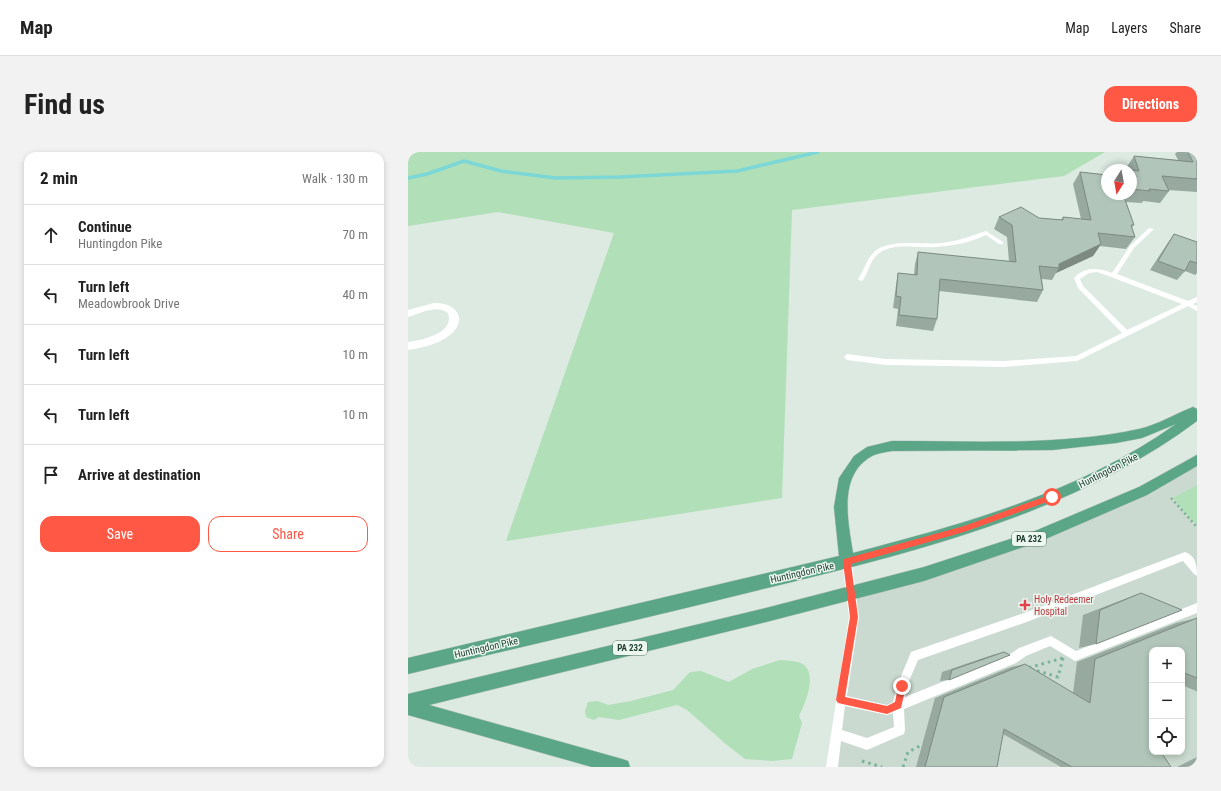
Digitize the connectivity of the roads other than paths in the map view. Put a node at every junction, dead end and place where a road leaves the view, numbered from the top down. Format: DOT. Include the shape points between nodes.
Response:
graph roads {
  1 [pos="1151,229"];
  2 [pos="1002,243"];
  3 [pos="1114,275"];
  4 [pos="861,279"];
  5 [pos="1197,299"];
  6 [pos="1187,303"];
  7 [pos="1197,309"];
  8 [pos="408,314"];
  9 [pos="1126,333"];
  10 [pos="408,346"];
  11 [pos="847,357"];
  12 [pos="1197,410"];
  13 [pos="1197,415"];
  14 [pos="1197,460"];
  15 [pos="847,562"];
  16 [pos="1197,571"];
  17 [pos="851,592"];
  18 [pos="1197,608"];
  19 [pos="408,666"];
  20 [pos="841,700"];
  21 [pos="408,702"];
  22 [pos="898,705"];
  23 [pos="408,707"];
  24 [pos="837,734"];
  25 [pos="622,767"];
  26 [pos="832,767"];
  1 -- 3 [label="lane" via="1132,247"];
  2 -- 4 [label="lane" via="986,233 974,239 926,246 884,247 873,255"];
  3 -- 6 [label="lane"];
  3 -- 9 [label="lane" via="1096,270 1084,272 1077,278 1080,287"];
  5 -- 6 [label="lane"];
  6 -- 7 [label="lane"];
  6 -- 9 [label="lane"];
  8 -- 10 [label="street" via="427,306 437,306 452,311 454,317 453,323 438,338 428,343"];
  9 -- 11 [label="lane" via="1077,358 1004,364 886,362"];
  12 -- 15 [label="main road" via="1142,433 1116,438 1052,445 892,446 871,451 858,460 845,478 840,507"];
  13 -- 15 [label="main road, Huntingdon Pike" via="1114,469 1052,497 964,529"];
  14 -- 17 [label="main road, PA 232" via="1143,491 1036,537 924,574"];
  15 -- 17 [label="lane"];
  15 -- 19 [label="main road, Huntingdon Pike"];
  16 -- 22 [label="lane" via="1185,556 915,656 902,686"];
  17 -- 20 [label="lane" via="854,617"];
  17 -- 21 [label="main road, PA 232"];
  18 -- 22 [label="lane" via="1075,656 1051,641"];
  20 -- 22 [label="lane" via="887,710"];
  20 -- 24 [label="lane"];
  22 -- 24 [label="lane" via="900,730 867,744"];
  23 -- 25 [label="main road"];
  24 -- 26 [label="lane"];
}
